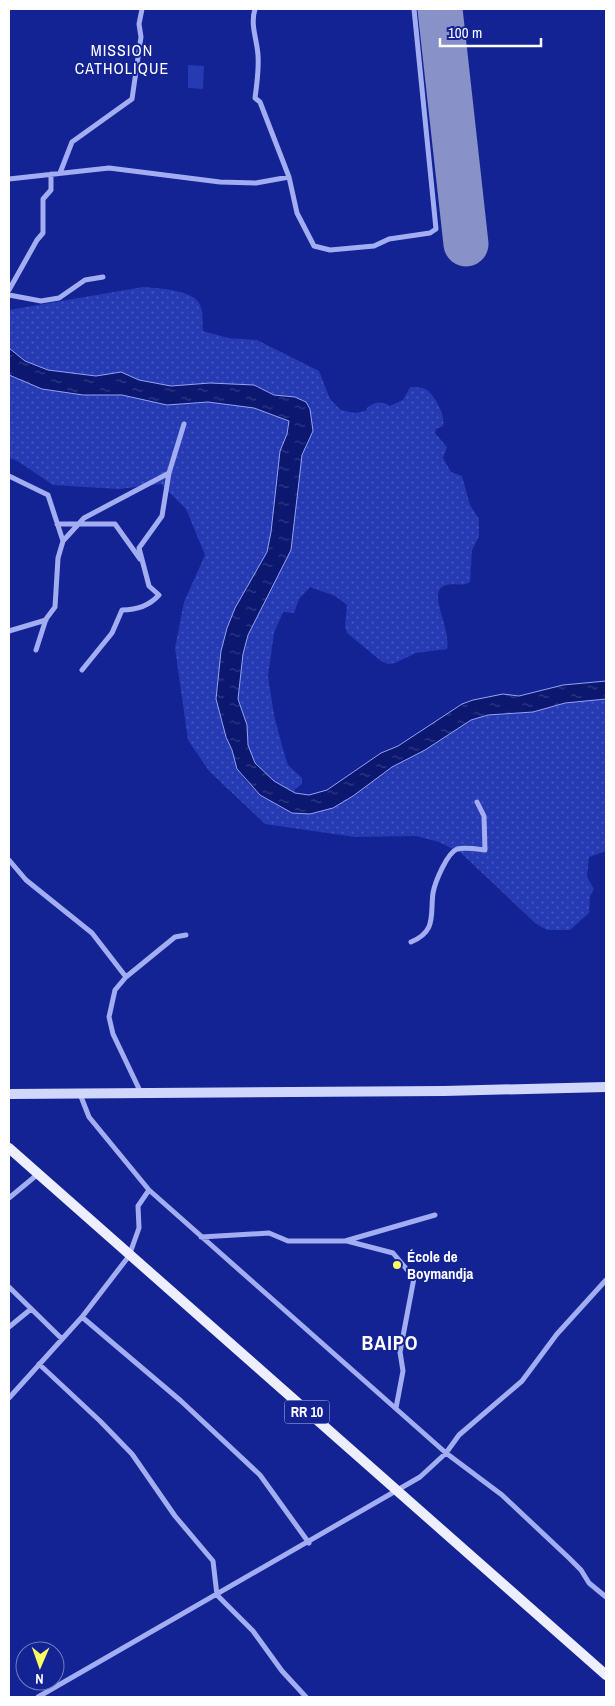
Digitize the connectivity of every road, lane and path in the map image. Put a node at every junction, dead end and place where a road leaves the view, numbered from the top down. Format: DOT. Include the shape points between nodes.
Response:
graph roads {
  1 [pos="142,9"];
  2 [pos="255,9"];
  3 [pos="414,9"];
  4 [pos="60,173"];
  5 [pos="51,174"];
  6 [pos="288,177"];
  7 [pos="9,179"];
  8 [pos="103,277"];
  9 [pos="9,290"];
  10 [pos="9,295"];
  11 [pos="184,424"];
  12 [pos="169,473"];
  13 [pos="9,476"];
  14 [pos="57,524"];
  15 [pos="79,524"];
  16 [pos="63,541"];
  17 [pos="143,563"];
  18 [pos="46,620"];
  19 [pos="9,631"];
  20 [pos="36,650"];
  21 [pos="82,670"];
  22 [pos="477,802"];
  23 [pos="9,860"];
  24 [pos="186,936"];
  25 [pos="411,942"];
  26 [pos="126,977"];
  27 [pos="606,1087"];
  28 [pos="142,1093"];
  29 [pos="9,1094"];
  30 [pos="80,1094"];
  31 [pos="9,1148"];
  32 [pos="38,1174"];
  33 [pos="149,1190"];
  34 [pos="9,1198"];
  35 [pos="435,1215"];
  36 [pos="201,1238"];
  37 [pos="345,1241"];
  38 [pos="129,1256"];
  39 [pos="606,1280"];
  40 [pos="9,1287"];
  41 [pos="31,1309"];
  42 [pos="82,1317"];
  43 [pos="9,1327"];
  44 [pos="62,1339"];
  45 [pos="39,1364"];
  46 [pos="9,1398"];
  47 [pos="396,1408"];
  48 [pos="446,1453"];
  49 [pos="398,1492"];
  50 [pos="309,1542"];
  51 [pos="217,1595"];
  52 [pos="606,1597"];
  53 [pos="606,1675"];
  54 [pos="38,1697"];
  55 [pos="306,1697"];
  1 -- 4 [label="street" via="132,99 72,142"];
  2 -- 6 [label="street" via="252,25 258,61 255,98 260,102"];
  3 -- 6 [label="street" via="436,229 430,233 389,239 374,246 330,250 314,246 298,212"];
  4 -- 5 [label="street"];
  4 -- 6 [label="street" via="109,168 220,182 256,183"];
  5 -- 7 [label="street"];
  5 -- 9 [label="street" via="51,190 43,198 43,233"];
  8 -- 10 [label="street" via="85,280 59,298 41,301"];
  11 -- 12 [label="street"];
  12 -- 15 [label="street" via="84,518"];
  12 -- 17 [label="street" via="162,516 139,548"];
  13 -- 14 [label="street" via="48,495"];
  14 -- 15 [label="street"];
  14 -- 16 [label="street"];
  15 -- 16 [label="street"];
  15 -- 17 [label="street" via="116,524"];
  16 -- 18 [label="street" via="58,558 55,608"];
  17 -- 21 [label="street" via="149,586 159,595 146,606 122,610 112,633"];
  18 -- 19 [label="street"];
  18 -- 20 [label="street"];
  22 -- 25 [label="street" via="484,816 485,850 458,849 448,856 433,891 434,912 430,929"];
  23 -- 26 [label="street" via="26,880 92,933"];
  24 -- 26 [label="street" via="176,937"];
  26 -- 28 [label="street" via="115,990 109,1017 113,1034"];
  27 -- 28 [label="street"];
  28 -- 30 [label="street"];
  29 -- 30 [label="street"];
  30 -- 33 [label="street" via="89,1117"];
  31 -- 32 [label="main road, RR 10"];
  32 -- 34 [label="street"];
  32 -- 38 [label="main road, RR 10"];
  33 -- 36 [label="street"];
  33 -- 38 [label="street" via="138,1206 139,1228"];
  35 -- 37 [label="street"];
  36 -- 37 [label="street" via="269,1234 288,1241"];
  36 -- 47 [label="street"];
  37 -- 47 [label="street" via="393,1254 414,1278 400,1352 403,1371"];
  38 -- 42 [label="street"];
  38 -- 49 [label="main road, RR 10"];
  39 -- 48 [label="street" via="557,1334 522,1381 459,1435"];
  40 -- 41 [label="street"];
  41 -- 43 [label="street"];
  41 -- 44 [label="street"];
  42 -- 44 [label="street"];
  42 -- 50 [label="street" via="181,1401 260,1475"];
  44 -- 45 [label="street"];
  45 -- 46 [label="street"];
  45 -- 51 [label="street" via="132,1454 213,1561"];
  47 -- 48 [label="street"];
  48 -- 49 [label="street"];
  48 -- 52 [label="street" via="502,1495"];
  49 -- 50 [label="street"];
  49 -- 53 [label="main road, RR 10"];
  50 -- 51 [label="street"];
  51 -- 54 [label="street"];
  51 -- 55 [label="street" via="253,1631"];
}
